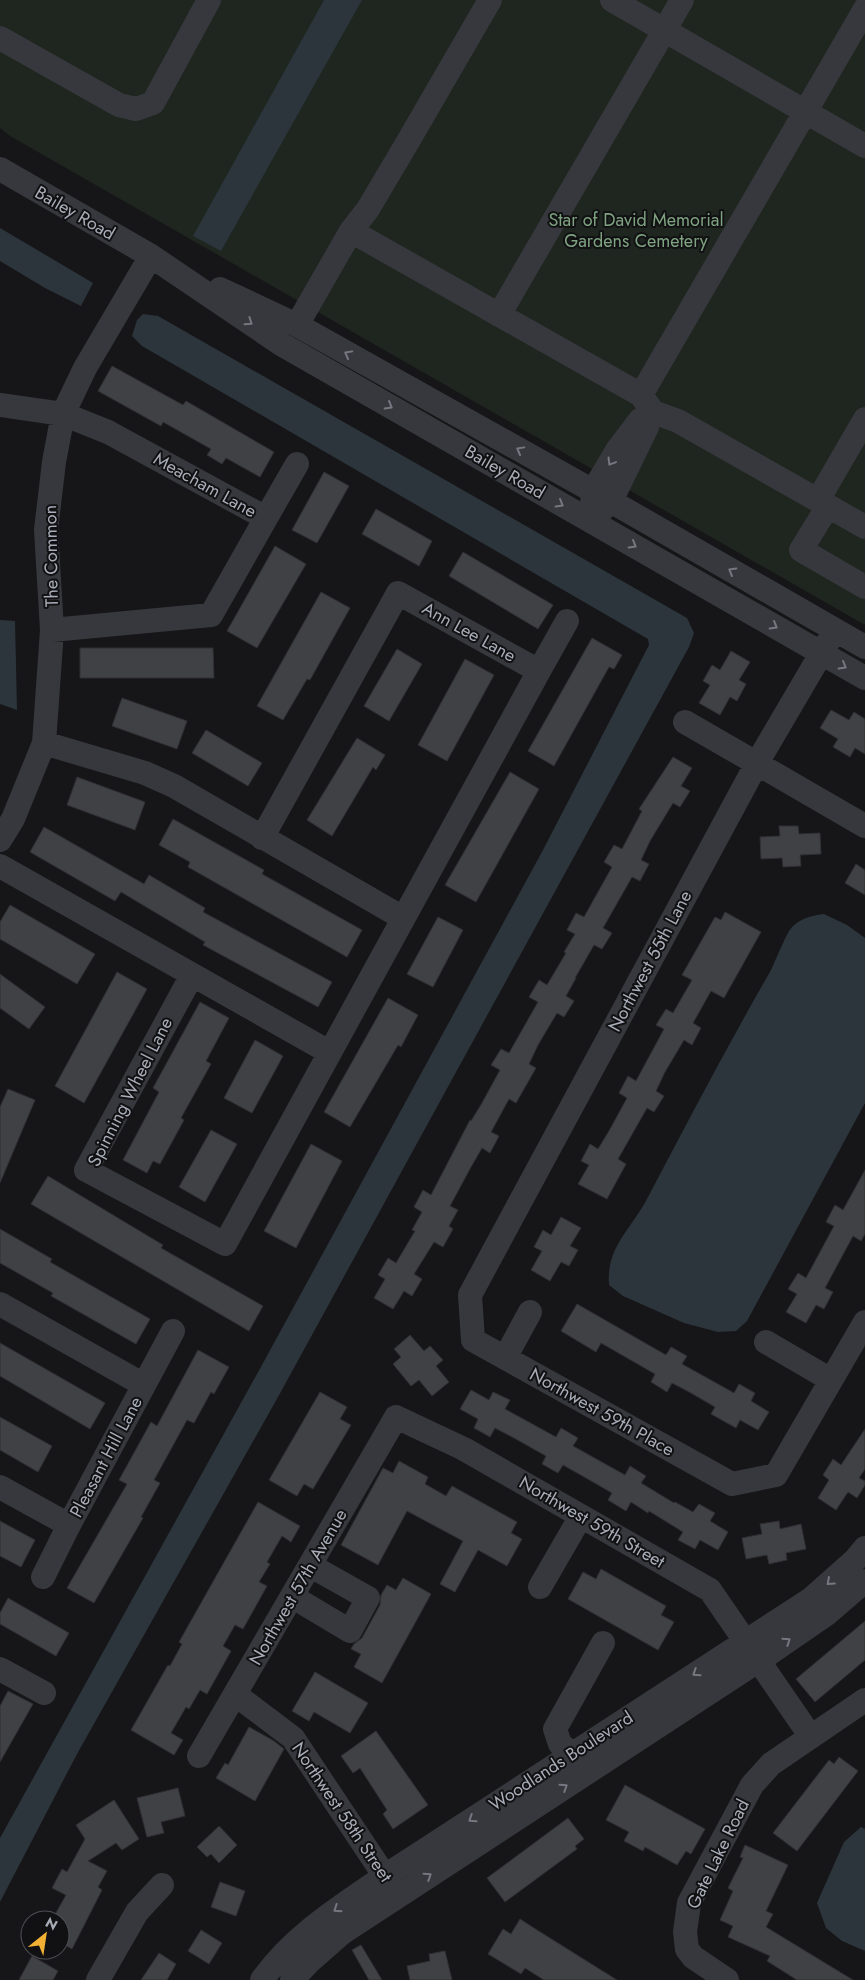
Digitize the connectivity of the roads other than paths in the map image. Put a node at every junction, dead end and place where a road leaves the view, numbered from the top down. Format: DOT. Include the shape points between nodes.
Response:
graph roads {
  1 [pos="210,0"];
  2 [pos="490,0"];
  3 [pos="612,0"];
  4 [pos="682,0"];
  5 [pos="865,9"];
  6 [pos="664,30"];
  7 [pos="0,38"];
  8 [pos="806,111"];
  9 [pos="865,146"];
  10 [pos="0,169"];
  11 [pos="351,231"];
  12 [pos="151,256"];
  13 [pos="499,315"];
  14 [pos="297,325"];
  15 [pos="647,404"];
  16 [pos="0,405"];
  17 [pos="63,414"];
  18 [pos="865,419"];
  19 [pos="297,464"];
  20 [pos="602,496"];
  21 [pos="823,503"];
  22 [pos="266,518"];
  23 [pos="591,521"];
  24 [pos="865,527"];
  25 [pos="865,587"];
  26 [pos="567,621"];
  27 [pos="52,630"];
  28 [pos="834,630"];
  29 [pos="865,647"];
  30 [pos="821,653"];
  31 [pos="538,671"];
  32 [pos="865,678"];
  33 [pos="685,722"];
  34 [pos="44,743"];
  35 [pos="757,763"];
  36 [pos="865,826"];
  37 [pos="262,838"];
  38 [pos="0,840"];
  39 [pos="0,866"];
  40 [pos="403,918"];
  41 [pos="192,975"];
  42 [pos="329,1052"];
  43 [pos="470,1295"];
  44 [pos="0,1304"];
  45 [pos="530,1312"];
  46 [pos="865,1322"];
  47 [pos="173,1331"];
  48 [pos="766,1342"];
  49 [pos="505,1358"];
  50 [pos="831,1380"];
  51 [pos="144,1385"];
  52 [pos="396,1417"];
  53 [pos="0,1487"];
  54 [pos="581,1516"];
  55 [pos="69,1525"];
  56 [pos="865,1548"];
  57 [pos="311,1566"];
  58 [pos="43,1577"];
  59 [pos="865,1581"];
  60 [pos="540,1587"];
  61 [pos="293,1597"];
  62 [pos="603,1643"];
  63 [pos="753,1650"];
  64 [pos="0,1669"];
  65 [pos="44,1693"];
  66 [pos="236,1695"];
  67 [pos="865,1700"];
  68 [pos="811,1737"];
  69 [pos="572,1754"];
  70 [pos="199,1756"];
  71 [pos="162,1885"];
  72 [pos="391,1886"];
  73 [pos="98,1980"];
  74 [pos="262,1980"];
  75 [pos="292,1980"];
  76 [pos="727,1980"];
  1 -- 7 [label="street" via="153,103 136,109 118,105"];
  2 -- 11 [label="street" via="368,209"];
  3 -- 6 [label="street"];
  4 -- 6 [label="street"];
  5 -- 8 [label="street"];
  6 -- 8 [label="street"];
  6 -- 13 [label="street"];
  8 -- 9 [label="street"];
  8 -- 15 [label="street"];
  10 -- 12 [label="street, Bailey Road"];
  11 -- 13 [label="street"];
  11 -- 14 [label="street"];
  12 -- 14 [label="street, Bailey Road"];
  12 -- 17 [label="street, The Common" via="85,368"];
  12 -- 23 [label="street, Bailey Road, one-way" via="281,344"];
  13 -- 15 [label="street"];
  20 -- 14 [label="street, Bailey Road, one-way"];
  15 -- 20 [label="street" via="640,420 618,449"];
  15 -- 21 [label="street"];
  16 -- 17 [label="street, Meacham Lane"];
  17 -- 22 [label="street, Meacham Lane" via="108,432"];
  17 -- 27 [label="street, The Common" via="46,530"];
  18 -- 21 [label="street"];
  19 -- 22 [label="street"];
  20 -- 23 [label="street"];
  28 -- 20 [label="street, Bailey Road, one-way"];
  21 -- 24 [label="street"];
  21 -- 25 [label="street" via="801,550"];
  22 -- 27 [label="street, Meacham Lane" via="211,614"];
  23 -- 30 [label="street, Bailey Road, one-way"];
  26 -- 31 [label="street"];
  27 -- 34 [label="street, The Common"];
  28 -- 29 [label="street, Bailey Road"];
  28 -- 30 [label="street, Northwest 55th Lane"];
  30 -- 32 [label="street, Bailey Road, one-way"];
  30 -- 35 [label="street, Northwest 55th Lane"];
  31 -- 37 [label="street, Ann Lee Lane" via="398,593"];
  31 -- 40 [label="street"];
  33 -- 35 [label="street"];
  34 -- 37 [label="street" via="145,773 174,786"];
  34 -- 38 [label="street, The Common" via="13,819"];
  35 -- 36 [label="street"];
  35 -- 43 [label="street, Northwest 55th Lane"];
  37 -- 40 [label="street"];
  39 -- 41 [label="street"];
  40 -- 42 [label="street, Spinning Wheel Lane"];
  41 -- 42 [label="street"];
  41 -- 42 [label="street, Spinning Wheel Lane" via="86,1170 224,1244"];
  43 -- 49 [label="street, Northwest 59th Place" via="473,1340"];
  44 -- 51 [label="street, Pleasant Hill Lane"];
  45 -- 49 [label="street"];
  46 -- 50 [label="street"];
  47 -- 51 [label="street"];
  48 -- 50 [label="street"];
  49 -- 50 [label="street, Northwest 59th Place" via="732,1484 776,1475"];
  51 -- 55 [label="street, Pleasant Hill Lane"];
  52 -- 54 [label="street, Northwest 59th Street" via="464,1449"];
  52 -- 57 [label="street, Northwest 57th Avenue"];
  53 -- 55 [label="street, Pleasant Hill Lane"];
  54 -- 60 [label="street"];
  54 -- 63 [label="street, Northwest 59th Street" via="710,1590"];
  55 -- 58 [label="street"];
  56 -- 63 [label="street, Woodlands Boulevard, one-way"];
  57 -- 61 [label="street, Northwest 57th Avenue"];
  57 -- 61 [label="street" via="368,1598 350,1631"];
  63 -- 59 [label="street, Woodlands Boulevard, one-way" via="828,1613"];
  61 -- 66 [label="street, Northwest 57th Avenue"];
  62 -- 69 [label="street" via="555,1729 560,1744"];
  63 -- 68 [label="street"];
  63 -- 69 [label="street, Woodlands Boulevard, one-way"];
  72 -- 63 [label="street, Woodlands Boulevard, one-way"];
  64 -- 65 [label="street"];
  66 -- 70 [label="street, Northwest 57th Avenue"];
  66 -- 72 [label="street, Northwest 58th Street" via="293,1738"];
  67 -- 68 [label="street, Gate Lake Road"];
  68 -- 76 [label="street, Gate Lake Road" via="771,1764 752,1785 689,1904 685,1932 687,1949 693,1957"];
  69 -- 72 [label="street, Woodlands Boulevard, one-way"];
  71 -- 73 [label="street" via="136,1912"];
  72 -- 74 [label="street, Woodlands Boulevard, one-way" via="328,1915"];
  72 -- 75 [label="street, Woodlands Boulevard"];
}
